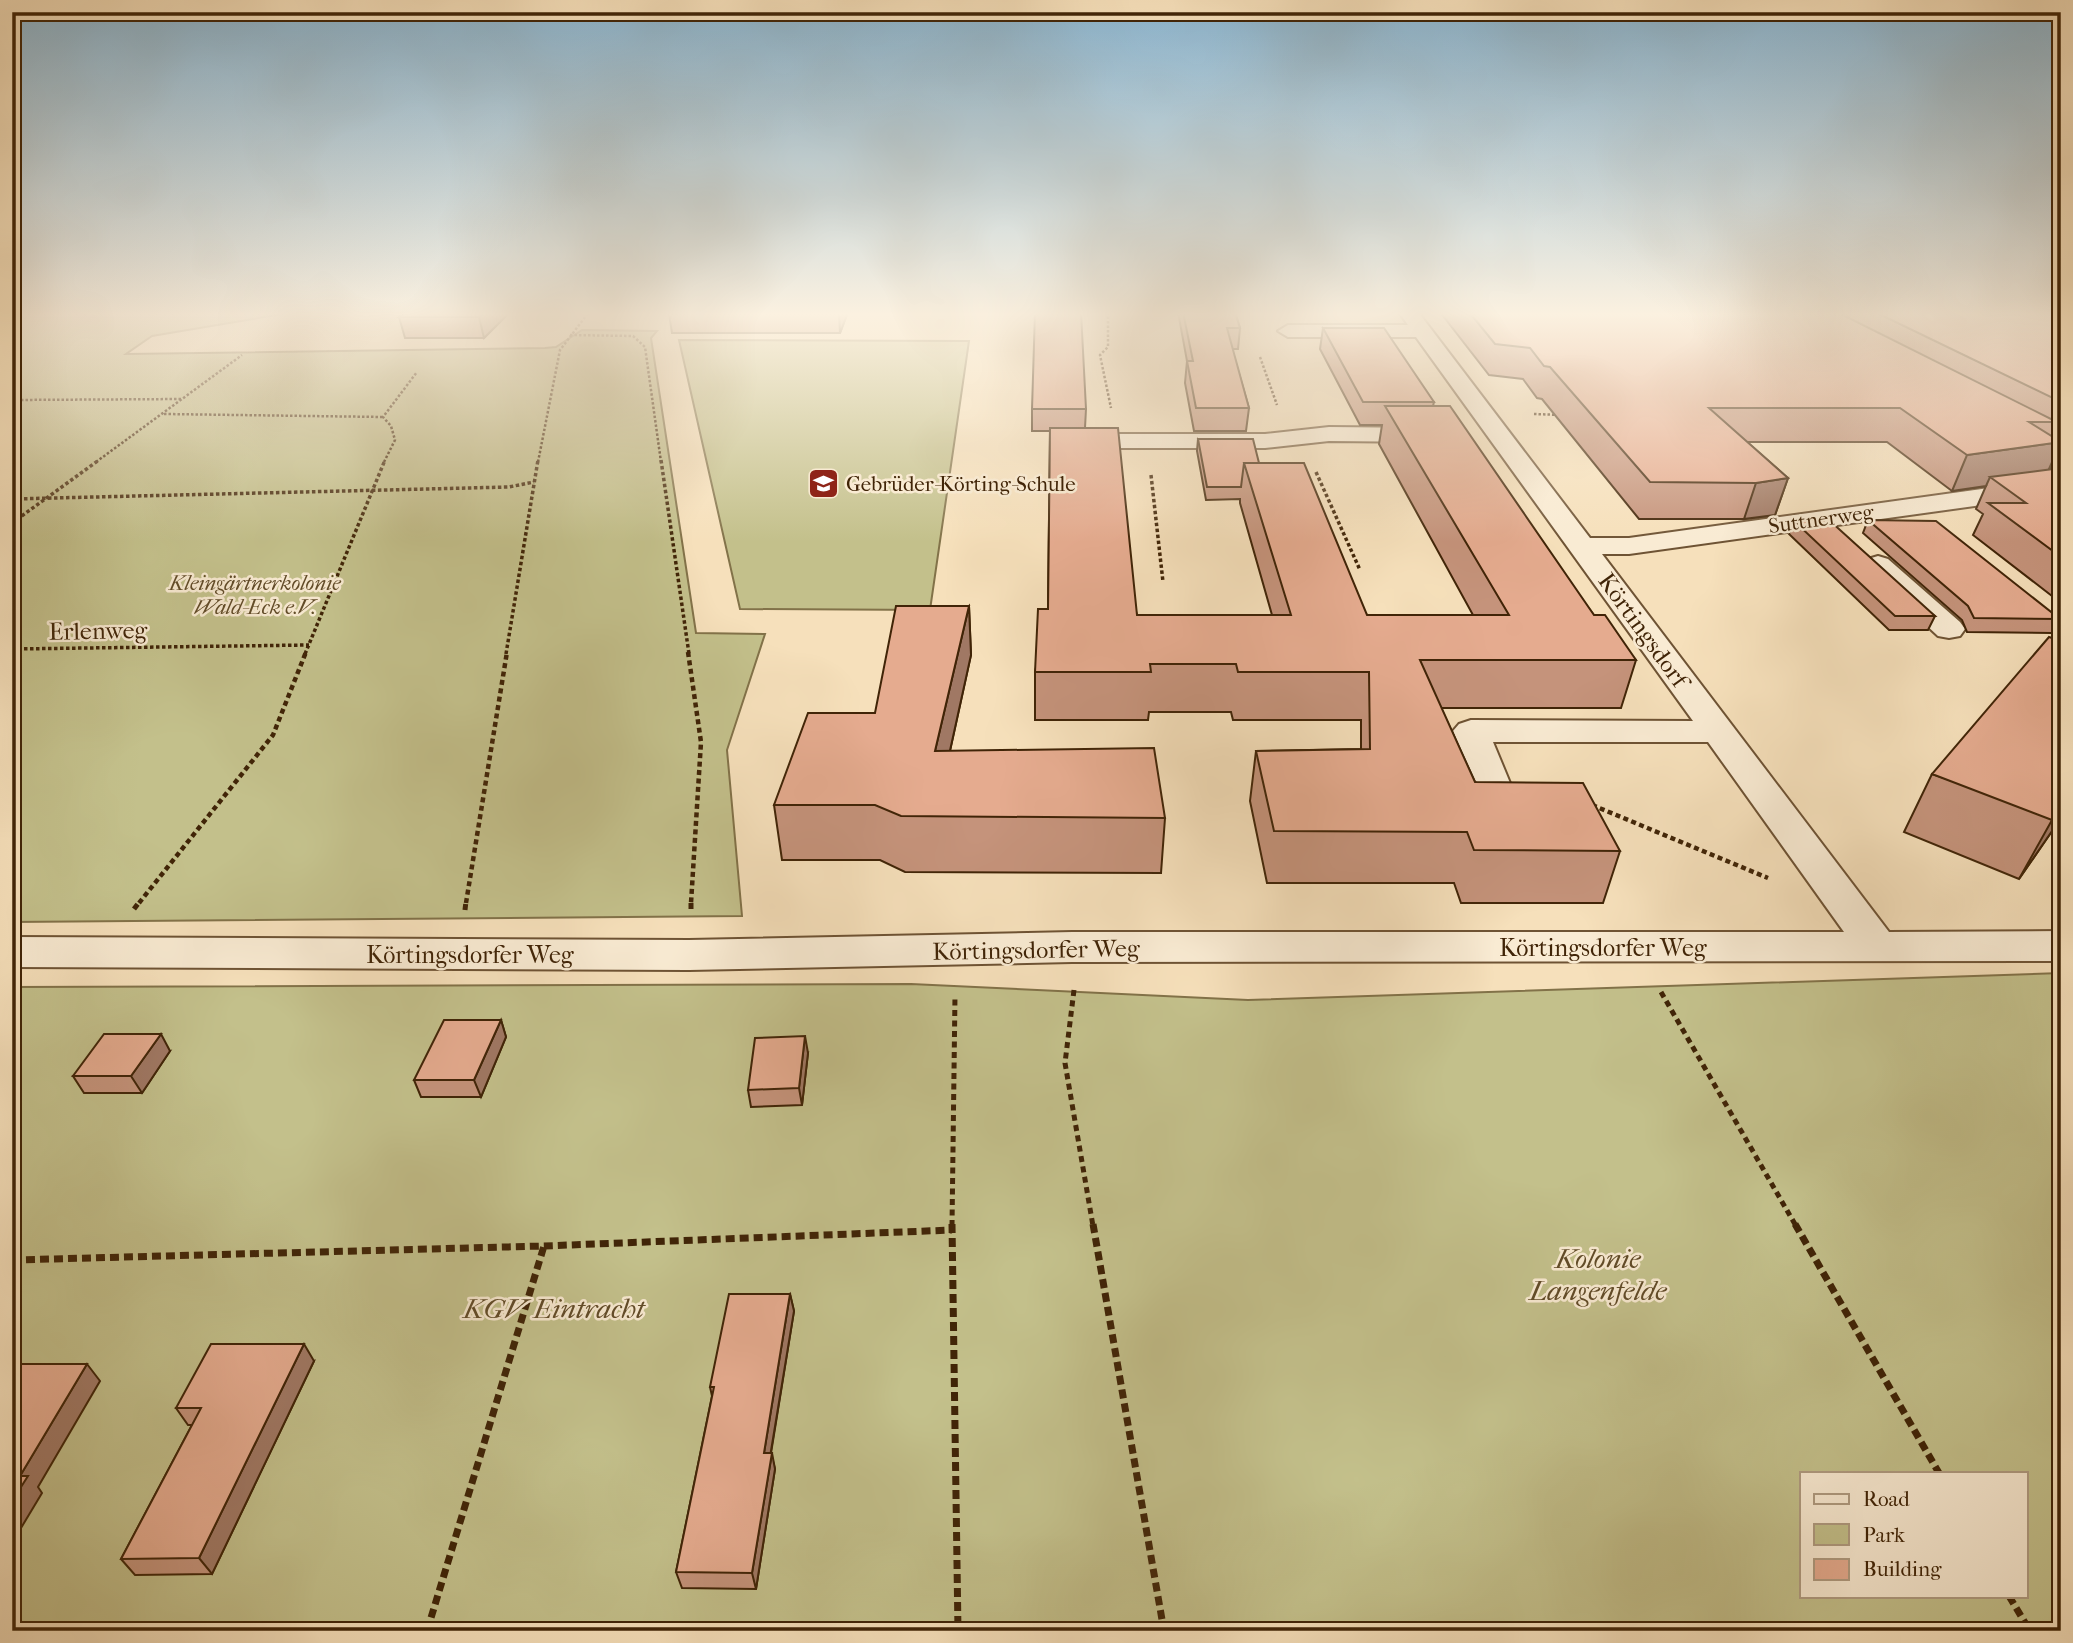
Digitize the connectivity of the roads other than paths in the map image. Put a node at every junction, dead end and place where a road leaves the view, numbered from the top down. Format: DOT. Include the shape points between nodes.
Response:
graph roads {
  1 [pos="1456,389"];
  2 [pos="1481,430"];
  3 [pos="1119,441"];
  4 [pos="2061,486"];
  5 [pos="1916,506"];
  6 [pos="1826,518"];
  7 [pos="1947,531"];
  8 [pos="1580,545"];
  9 [pos="1950,629"];
  10 [pos="1717,732"];
  11 [pos="1491,783"];
  12 [pos="2061,946"];
  13 [pos="1878,947"];
  14 [pos="12,952"];
  1 -- 2 [label="street, Körtingsdorf"];
  2 -- 3 [label="street"];
  2 -- 8 [label="street, Körtingsdorf"];
  4 -- 5 [label="street, Suttnerweg"];
  5 -- 6 [label="street, Suttnerweg"];
  5 -- 7 [label="street"];
  6 -- 8 [label="street, Suttnerweg" via="1629,546"];
  6 -- 9 [label="street"];
  8 -- 10 [label="street, Körtingsdorf"];
  10 -- 11 [label="street" via="1471,731"];
  10 -- 13 [label="street, Körtingsdorf"];
  12 -- 13 [label="street, Körtingsdorfer Weg"];
  13 -- 14 [label="street, Körtingsdorfer Weg" via="1072,947 689,955"];
}
